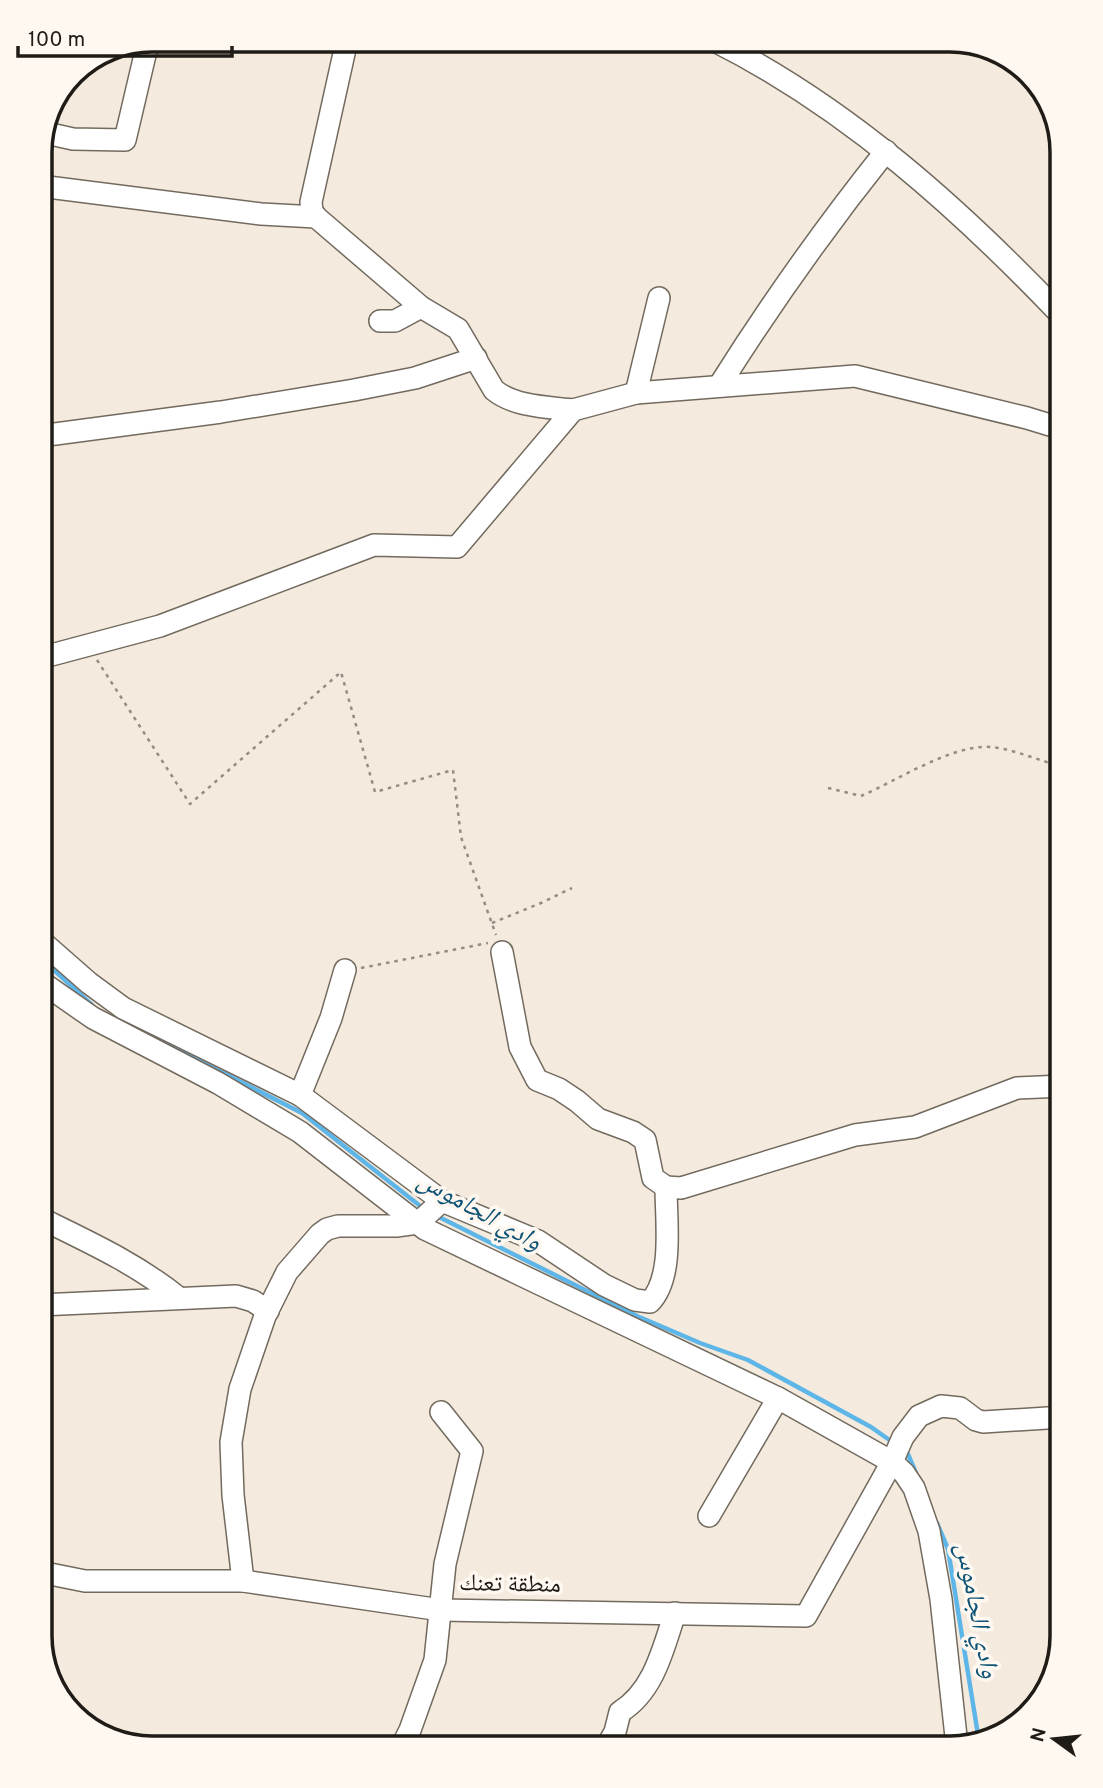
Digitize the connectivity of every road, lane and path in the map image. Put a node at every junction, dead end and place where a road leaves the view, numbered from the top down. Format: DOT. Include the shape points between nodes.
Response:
graph roads {
  1 [pos="344,52"];
  2 [pos="145,53"];
  3 [pos="735,53"];
  4 [pos="55,134"];
  5 [pos="886,151"];
  6 [pos="53,188"];
  7 [pos="316,217"];
  8 [pos="1050,297"];
  9 [pos="659,298"];
  10 [pos="421,307"];
  11 [pos="380,321"];
  12 [pos="476,358"];
  13 [pos="719,386"];
  14 [pos="636,393"];
  15 [pos="573,410"];
  16 [pos="1050,425"];
  17 [pos="53,434"];
  18 [pos="88,646"];
  19 [pos="53,655"];
  20 [pos="1050,763"];
  21 [pos="828,788"];
  22 [pos="572,888"];
  23 [pos="492,923"];
  24 [pos="52,951"];
  25 [pos="502,951"];
  26 [pos="345,970"];
  27 [pos="52,990"];
  28 [pos="1050,1087"];
  29 [pos="300,1095"];
  30 [pos="666,1187"];
  31 [pos="442,1201"];
  32 [pos="418,1223"];
  33 [pos="52,1224"];
  34 [pos="179,1298"];
  35 [pos="52,1304"];
  36 [pos="268,1311"];
  37 [pos="778,1398"];
  38 [pos="441,1412"];
  39 [pos="1050,1418"];
  40 [pos="892,1462"];
  41 [pos="709,1516"];
  42 [pos="52,1574"];
  43 [pos="243,1581"];
  44 [pos="441,1610"];
  45 [pos="675,1613"];
  46 [pos="407,1735"];
  47 [pos="613,1736"];
  48 [pos="956,1736"];
  1 -- 7 [label="street" via="311,202"];
  2 -- 4 [label="street" via="125,140"];
  3 -- 5 [label="street" via="811,96"];
  5 -- 8 [label="street"];
  5 -- 13 [label="street" via="829,225"];
  6 -- 7 [label="street"];
  7 -- 10 [label="street"];
  9 -- 14 [label="street"];
  10 -- 11 [label="street" via="394,321"];
  10 -- 12 [label="street" via="458,329"];
  12 -- 15 [label="street" via="503,397"];
  12 -- 17 [label="street" via="415,378 354,390"];
  13 -- 14 [label="street"];
  13 -- 16 [label="street" via="855,376"];
  14 -- 15 [label="street"];
  15 -- 18 [label="street" via="457,547 374,545 160,626"];
  18 -- 19 [label="street"];
  18 -- 23 [label="path" via="190,804 341,672 374,792 453,770 461,836"];
  20 -- 21 [label="path" via="992,747 970,748 861,796"];
  22 -- 23 [label="path"];
  23 -- 26 [label="path" via="498,941"];
  24 -- 29 [label="street" via="123,1008"];
  25 -- 30 [label="street" via="520,1047 537,1080 559,1089 598,1119 645,1140 653,1178"];
  26 -- 29 [label="street"];
  27 -- 32 [label="street" via="93,1018 300,1132"];
  28 -- 30 [label="street" via="1017,1088 915,1127 855,1135 707,1182"];
  29 -- 31 [label="street"];
  30 -- 31 [label="street" via="666,1269 660,1292 650,1302 604,1285 538,1241"];
  31 -- 32 [label="street"];
  32 -- 36 [label="street" via="327,1229 287,1272"];
  32 -- 37 [label="street"];
  33 -- 34 [label="street" via="117,1256"];
  34 -- 35 [label="street"];
  34 -- 36 [label="street" via="236,1296"];
  36 -- 43 [label="street" via="240,1389 231,1442"];
  37 -- 40 [label="street"];
  37 -- 41 [label="street"];
  38 -- 44 [label="street" via="472,1451 445,1564"];
  39 -- 40 [label="street" via="984,1422 960,1408 942,1406 919,1416"];
  40 -- 45 [label="street, منطقة تعنك" via="806,1616"];
  40 -- 48 [label="street" via="914,1488 929,1531"];
  42 -- 43 [label="street, منطقة تعنك" via="85,1581"];
  43 -- 44 [label="street, منطقة تعنك"];
  44 -- 45 [label="street, منطقة تعنك"];
  44 -- 46 [label="street" via="435,1660"];
  45 -- 47 [label="street" via="660,1660 643,1691 620,1712"];
}
